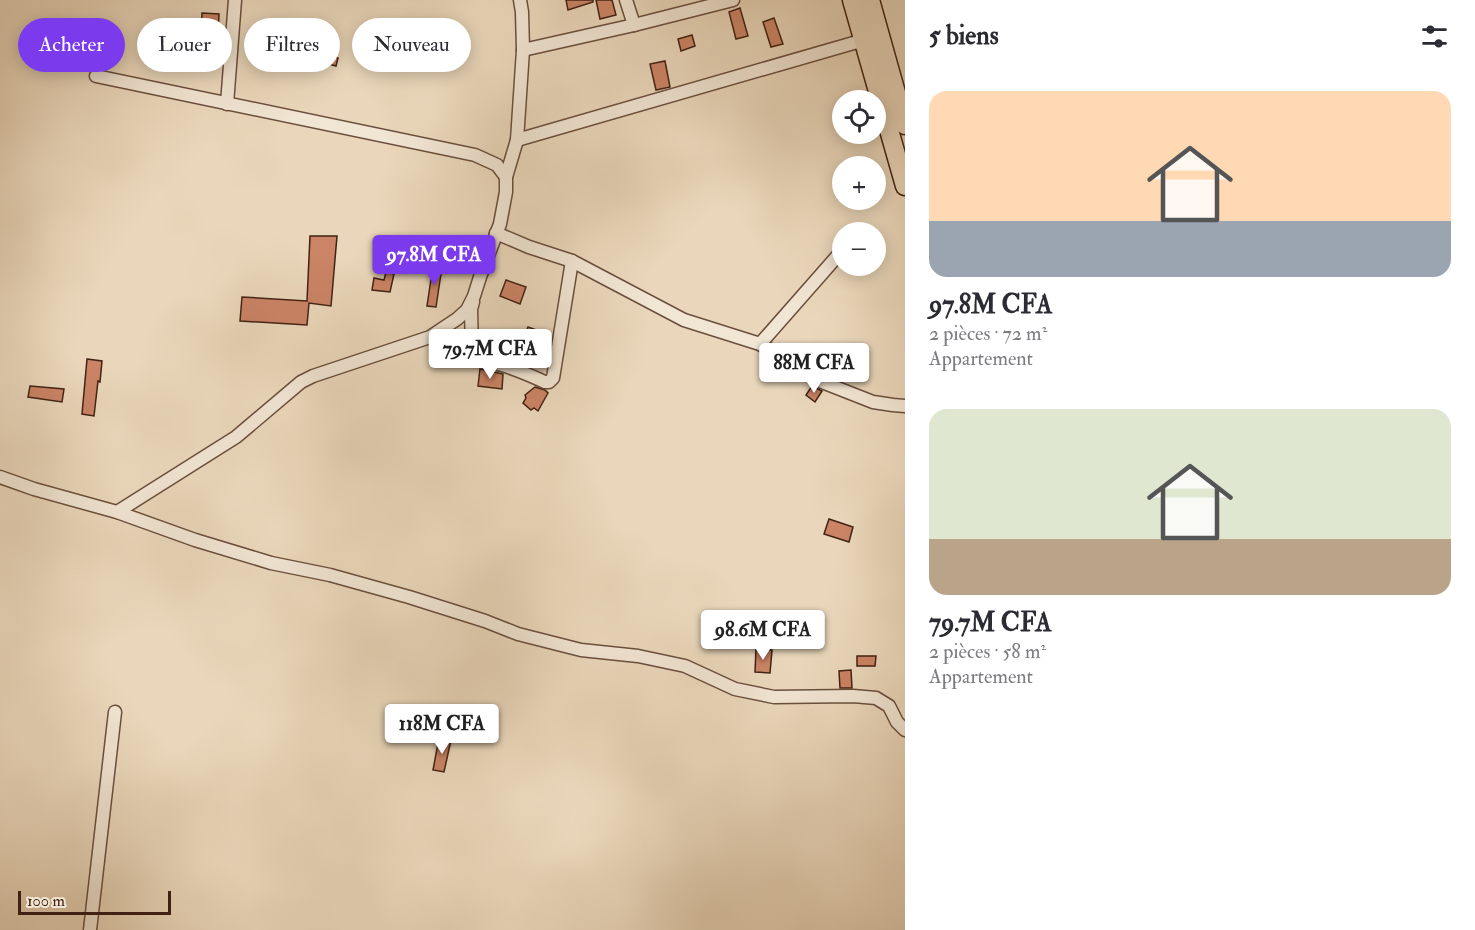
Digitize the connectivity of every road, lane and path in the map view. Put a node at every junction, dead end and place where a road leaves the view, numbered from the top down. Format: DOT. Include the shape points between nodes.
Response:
graph roads {
  1 [pos="235,0"];
  2 [pos="520,0"];
  3 [pos="626,0"];
  4 [pos="733,0"];
  5 [pos="852,0"];
  6 [pos="870,0"];
  7 [pos="634,25"];
  8 [pos="864,40"];
  9 [pos="523,50"];
  10 [pos="96,76"];
  11 [pos="227,104"];
  12 [pos="905,125"];
  13 [pos="517,140"];
  14 [pos="506,177"];
  15 [pos="905,186"];
  16 [pos="496,233"];
  17 [pos="572,261"];
  18 [pos="832,262"];
  19 [pos="474,296"];
  20 [pos="760,344"];
  21 [pos="905,406"];
  22 [pos="0,477"];
  23 [pos="117,512"];
  24 [pos="115,712"];
  25 [pos="905,730"];
  26 [pos="90,930"];
  1 -- 11 [label="street"];
  2 -- 9 [label="street"];
  3 -- 7 [label="street"];
  4 -- 7 [label="street"];
  5 -- 8 [label="main road"];
  6 -- 12 [label="main road"];
  7 -- 9 [label="street"];
  8 -- 13 [label="street"];
  8 -- 15 [label="main road"];
  9 -- 13 [label="street"];
  10 -- 11 [label="street"];
  11 -- 14 [label="street" via="475,155 497,165"];
  13 -- 14 [label="street"];
  14 -- 16 [label="street"];
  16 -- 17 [label="street"];
  16 -- 19 [label="street"];
  17 -- 19 [label="street" via="553,378 549,382 474,358"];
  17 -- 20 [label="street" via="684,320"];
  18 -- 20 [label="street"];
  19 -- 23 [label="street" via="457,320 430,337 301,382 236,437"];
  20 -- 21 [label="street" via="822,382 873,402"];
  22 -- 23 [label="street"];
  23 -- 25 [label="street" via="195,540 409,597 518,634 581,651 638,656 685,666 735,689 774,697 876,698 889,706"];
  24 -- 26 [label="street"];
}
